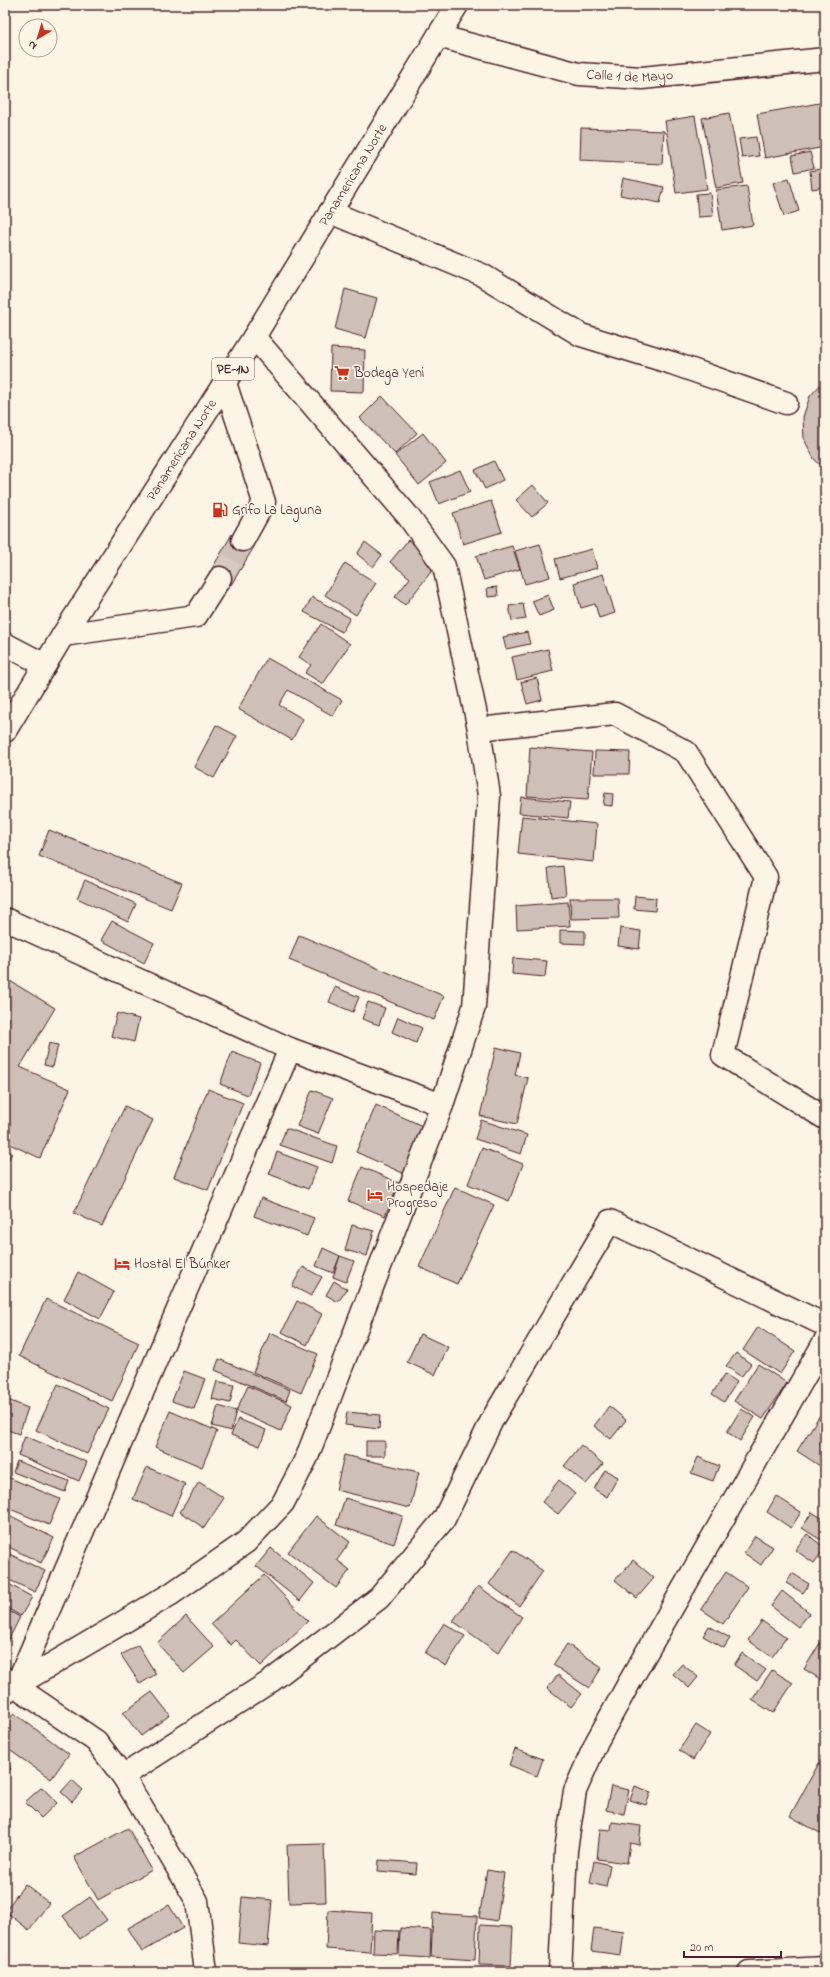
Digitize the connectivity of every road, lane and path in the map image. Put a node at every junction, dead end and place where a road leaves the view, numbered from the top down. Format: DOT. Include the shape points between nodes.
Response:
graph roads {
  1 [pos="457,5"];
  2 [pos="438,36"];
  3 [pos="825,59"];
  4 [pos="330,212"];
  5 [pos="254,337"];
  6 [pos="225,383"];
  7 [pos="786,403"];
  8 [pos="243,540"];
  9 [pos="220,578"];
  10 [pos="63,635"];
  11 [pos="5,644"];
  12 [pos="45,664"];
  13 [pos="479,730"];
  14 [pos="5,731"];
  15 [pos="5,919"];
  16 [pos="290,1049"];
  17 [pos="442,1105"];
  18 [pos="825,1118"];
  19 [pos="825,1325"];
  20 [pos="825,1341"];
  21 [pos="8,1686"];
  22 [pos="123,1776"];
  23 [pos="825,1968"];
  24 [pos="206,1972"];
  25 [pos="560,1972"];
  26 [pos="749,1972"];
  1 -- 2 [label="main road, Panamericana Norte / PE-1N"];
  2 -- 3 [label="main road, Calle 1 de Mayo" via="579,74 642,78"];
  2 -- 4 [label="main road, Panamericana Norte / PE-1N"];
  4 -- 5 [label="main road, Panamericana Norte / PE-1N"];
  4 -- 7 [label="main road" via="482,275 581,335 672,363"];
  5 -- 6 [label="main road, Panamericana Norte / PE-1N"];
  5 -- 13 [label="main road" via="408,516 444,566"];
  6 -- 8 [label="main road" via="264,502"];
  6 -- 10 [label="main road, Panamericana Norte / PE-1N"];
  9 -- 10 [label="main road" via="196,616"];
  10 -- 12 [label="main road, Panamericana Norte / PE-1N"];
  11 -- 12 [label="main road"];
  12 -- 14 [label="main road, Panamericana Norte / PE-1N"];
  13 -- 17 [label="main road" via="489,796 474,1007"];
  13 -- 18 [label="main road" via="615,714 686,752 766,877 723,1055"];
  15 -- 16 [label="main road"];
  16 -- 17 [label="main road"];
  16 -- 21 [label="main road"];
  17 -- 21 [label="main road" via="307,1457 283,1503 246,1542 171,1594"];
  19 -- 22 [label="main road" via="610,1221 493,1418 444,1519 379,1598 271,1681"];
  20 -- 25 [label="main road" via="628,1683 597,1741 575,1791 566,1850"];
  21 -- 22 [label="main road" via="96,1741"];
  22 -- 24 [label="main road" via="197,1901"];
  23 -- 26 [label="main road"];
}
